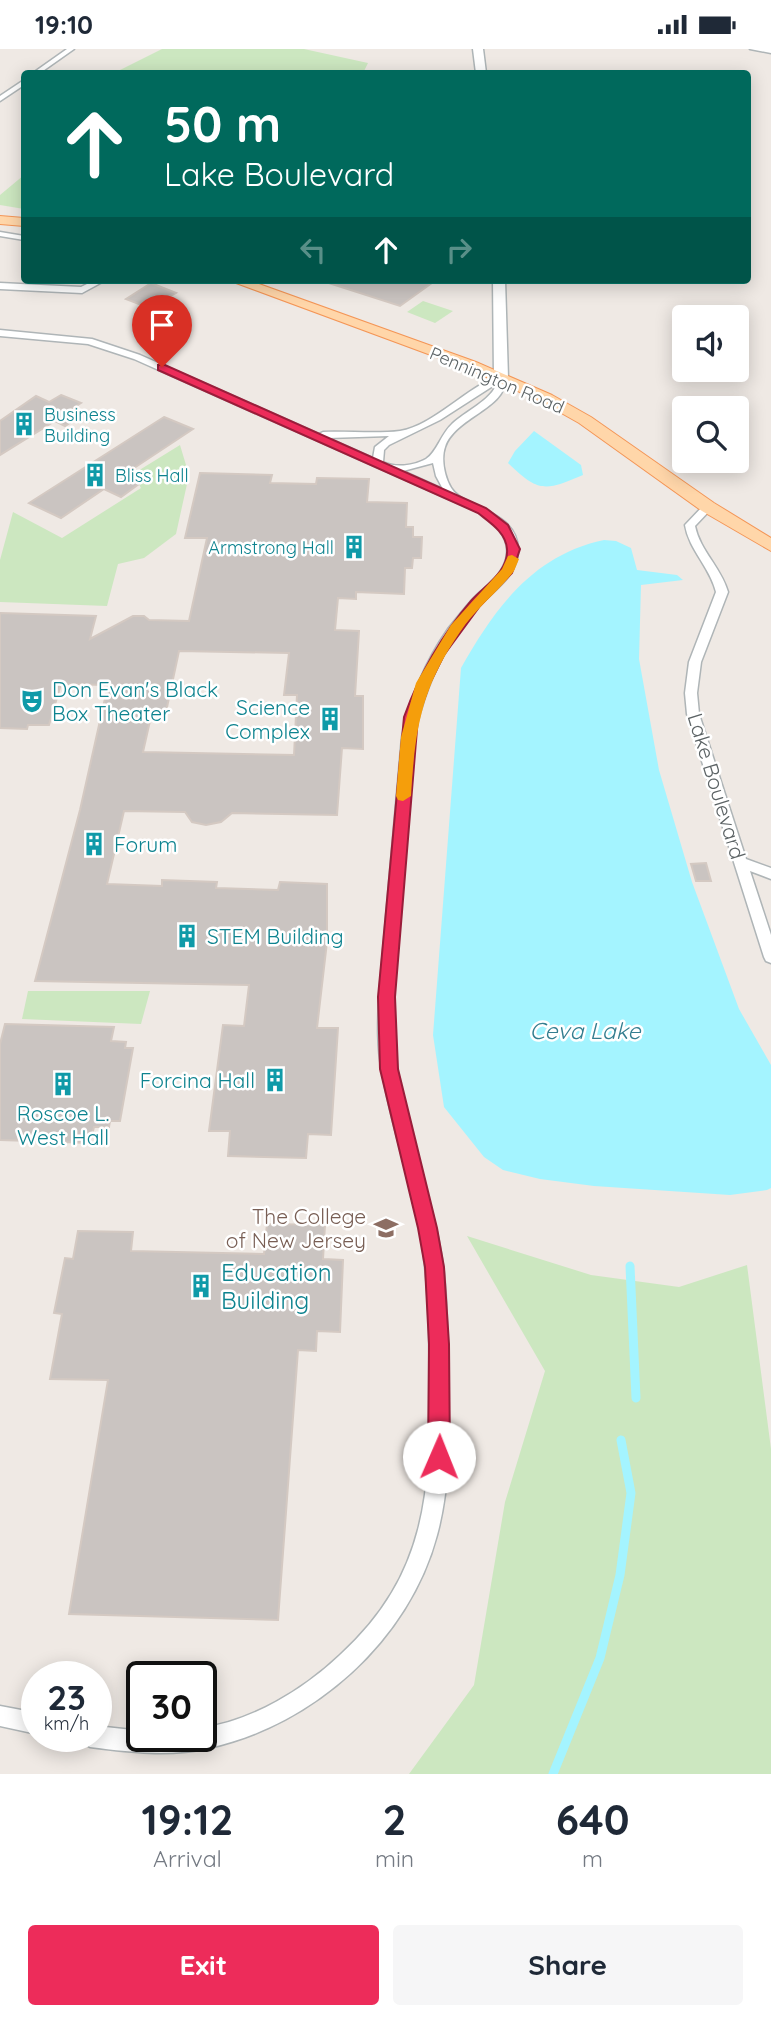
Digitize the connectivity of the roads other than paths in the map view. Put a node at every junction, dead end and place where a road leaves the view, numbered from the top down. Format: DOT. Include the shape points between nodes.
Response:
graph roads {
  1 [pos="71,49"];
  2 [pos="478,49"];
  3 [pos="753,49"];
  4 [pos="771,51"];
  5 [pos="40,70"];
  6 [pos="481,70"];
  7 [pos="21,84"];
  8 [pos="0,89"];
  9 [pos="12,91"];
  10 [pos="21,92"];
  11 [pos="0,99"];
  12 [pos="0,220"];
  13 [pos="21,222"];
  14 [pos="0,234"];
  15 [pos="21,238"];
  16 [pos="22,284"];
  17 [pos="40,284"];
  18 [pos="94,284"];
  19 [pos="246,284"];
  20 [pos="499,284"];
  21 [pos="0,286"];
  22 [pos="0,333"];
  23 [pos="501,378"];
  24 [pos="402,433"];
  25 [pos="312,434"];
  26 [pos="437,456"];
  27 [pos="378,463"];
  28 [pos="394,470"];
  29 [pos="452,496"];
  30 [pos="708,507"];
  31 [pos="771,546"];
  32 [pos="741,862"];
  33 [pos="771,874"];
  34 [pos="771,957"];
  35 [pos="0,1716"];
  36 [pos="21,1721"];
  37 [pos="112,1738"];
  1 -- 5 [label="street"];
  2 -- 6 [label="street"];
  3 -- 4 [label="street"];
  7 -- 9 [label="street"];
  8 -- 9 [label="street"];
  9 -- 10 [label="street"];
  9 -- 11 [label="street"];
  12 -- 13 [label="main road"];
  14 -- 15 [label="street"];
  16 -- 21 [label="street"];
  17 -- 18 [label="street" via="82,290"];
  19 -- 23 [label="main road, Pennington Road"];
  20 -- 23 [label="street"];
  22 -- 25 [label="street" via="73,338 110,347"];
  23 -- 24 [label="street" via="429,423"];
  23 -- 26 [label="street" via="497,394 447,432"];
  23 -- 30 [label="main road, Pennington Road" via="585,420"];
  24 -- 25 [label="street"];
  24 -- 27 [label="street" via="379,449"];
  25 -- 27 [label="street"];
  26 -- 28 [label="street"];
  26 -- 29 [label="street" via="440,478"];
  27 -- 28 [label="street"];
  28 -- 29 [label="street"];
  29 -- 37 [label="street" via="494,518 513,549 508,571 438,654 411,717 387,983 389,1069 434,1267 440,1437 433,1514 407,1585 385,1620 328,1680 256,1723 216,1737 177,1744"];
  30 -- 31 [label="main road, Pennington Road"];
  30 -- 32 [label="street, Lake Boulevard" via="690,524 691,535 713,566 722,592 696,655 690,690 693,714"];
  32 -- 33 [label="street"];
  32 -- 34 [label="street, Lake Boulevard"];
  35 -- 36 [label="street"];
}
